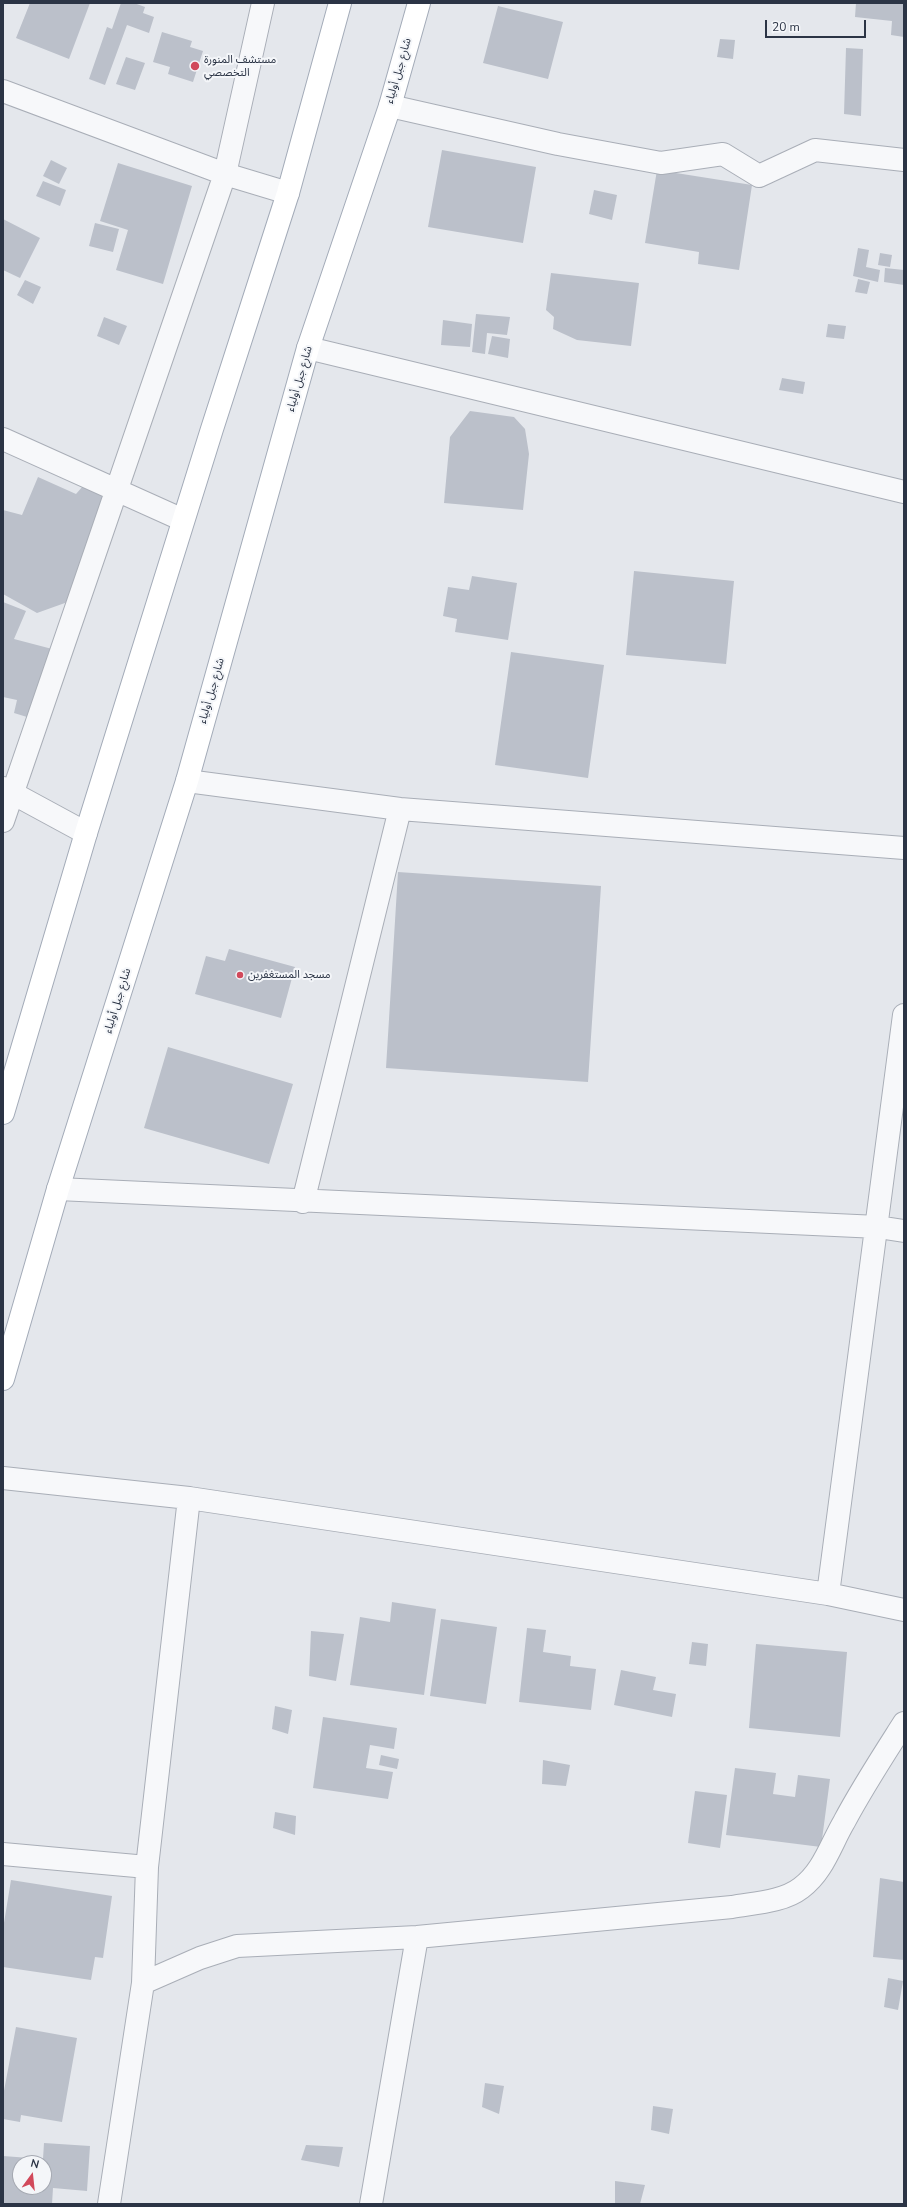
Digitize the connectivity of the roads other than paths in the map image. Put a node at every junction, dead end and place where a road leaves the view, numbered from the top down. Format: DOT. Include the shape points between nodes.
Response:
graph roads {
  1 [pos="264,3"];
  2 [pos="340,3"];
  3 [pos="419,3"];
  4 [pos="3,91"];
  5 [pos="390,106"];
  6 [pos="904,160"];
  7 [pos="225,174"];
  8 [pos="288,193"];
  9 [pos="308,348"];
  10 [pos="3,439"];
  11 [pos="116,489"];
  12 [pos="904,492"];
  13 [pos="184,520"];
  14 [pos="187,781"];
  15 [pos="7,790"];
  16 [pos="400,809"];
  17 [pos="3,821"];
  18 [pos="86,833"];
  19 [pos="904,848"];
  20 [pos="904,1015"];
  21 [pos="9,1071"];
  22 [pos="3,1113"];
  23 [pos="58,1189"];
  24 [pos="303,1202"];
  25 [pos="878,1227"];
  26 [pos="904,1231"];
  27 [pos="3,1379"];
  28 [pos="3,1478"];
  29 [pos="189,1498"];
  30 [pos="828,1594"];
  31 [pos="904,1610"];
  32 [pos="904,1723"];
  33 [pos="3,1854"];
  34 [pos="147,1867"];
  35 [pos="417,1937"];
  36 [pos="143,1983"];
  37 [pos="109,2204"];
  38 [pos="372,2204"];
  1 -- 7 [label="street"];
  2 -- 8 [label="main road"];
  3 -- 5 [label="main road, شارع جبل أولياء"];
  4 -- 7 [label="street"];
  5 -- 6 [label="street" via="558,144 661,163 723,154 759,176 815,150"];
  5 -- 9 [label="main road, شارع جبل أولياء"];
  7 -- 8 [label="street"];
  7 -- 11 [label="street"];
  8 -- 13 [label="main road"];
  9 -- 12 [label="street"];
  9 -- 14 [label="main road, شارع جبل أولياء"];
  10 -- 11 [label="street"];
  11 -- 13 [label="street"];
  11 -- 15 [label="street"];
  13 -- 18 [label="main road"];
  14 -- 16 [label="street"];
  14 -- 23 [label="main road, شارع جبل أولياء"];
  15 -- 17 [label="street"];
  15 -- 18 [label="street"];
  16 -- 19 [label="street"];
  16 -- 24 [label="street"];
  18 -- 21 [label="main road"];
  20 -- 25 [label="street"];
  21 -- 22 [label="main road"];
  23 -- 24 [label="street"];
  23 -- 27 [label="main road, شارع جبل أولياء"];
  24 -- 25 [label="street"];
  25 -- 26 [label="street"];
  25 -- 30 [label="street"];
  28 -- 29 [label="street"];
  29 -- 30 [label="street"];
  29 -- 34 [label="street"];
  30 -- 31 [label="street"];
  32 -- 35 [label="street" via="873,1771 813,1877 801,1888 781,1898 732,1907"];
  33 -- 34 [label="street"];
  34 -- 36 [label="street"];
  35 -- 36 [label="street" via="237,1946 200,1958"];
  35 -- 38 [label="street"];
  36 -- 37 [label="street"];
}
